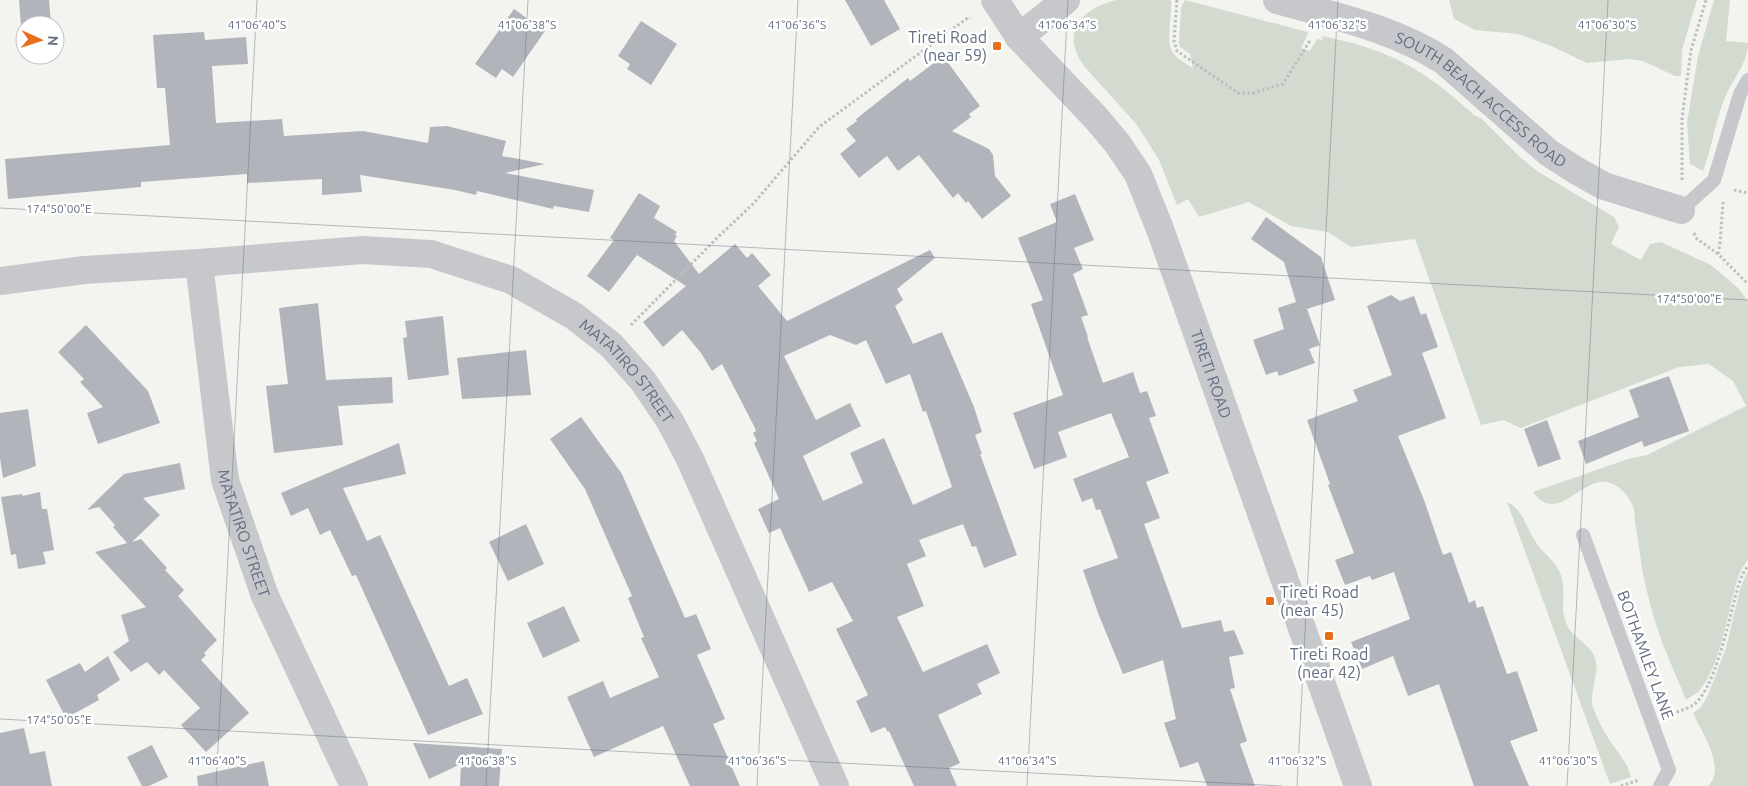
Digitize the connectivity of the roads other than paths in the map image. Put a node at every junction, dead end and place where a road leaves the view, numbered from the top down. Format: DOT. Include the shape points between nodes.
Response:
graph roads {
  1 [pos="995,0"];
  2 [pos="1066,0"];
  3 [pos="1277,0"];
  4 [pos="1019,37"];
  5 [pos="1748,80"];
  6 [pos="1681,210"];
  7 [pos="198,263"];
  8 [pos="0,281"];
  9 [pos="1583,536"];
  10 [pos="354,786"];
  11 [pos="835,786"];
  12 [pos="1358,786"];
  13 [pos="1660,786"];
  1 -- 4 [label="street, TIRETI ROAD"];
  2 -- 4 [label="street"];
  3 -- 6 [label="street, SOUTH BEACH ACCESS ROAD" via="1378,29 1427,50 1457,72 1549,153 1577,171 1604,186"];
  4 -- 12 [label="street, TIRETI ROAD" via="1096,118 1138,174"];
  5 -- 6 [label="lane" via="1740,94 1714,180"];
  7 -- 8 [label="street, MATATIRO STREET" via="84,270"];
  7 -- 10 [label="street, MATATIRO STREET" via="224,480 265,596"];
  7 -- 11 [label="street, MATATIRO STREET" via="363,250 431,254 511,280 574,316 611,345 648,389 690,459"];
  9 -- 13 [label="lane, BOTHAMLEY LANE" via="1669,770"];
}
